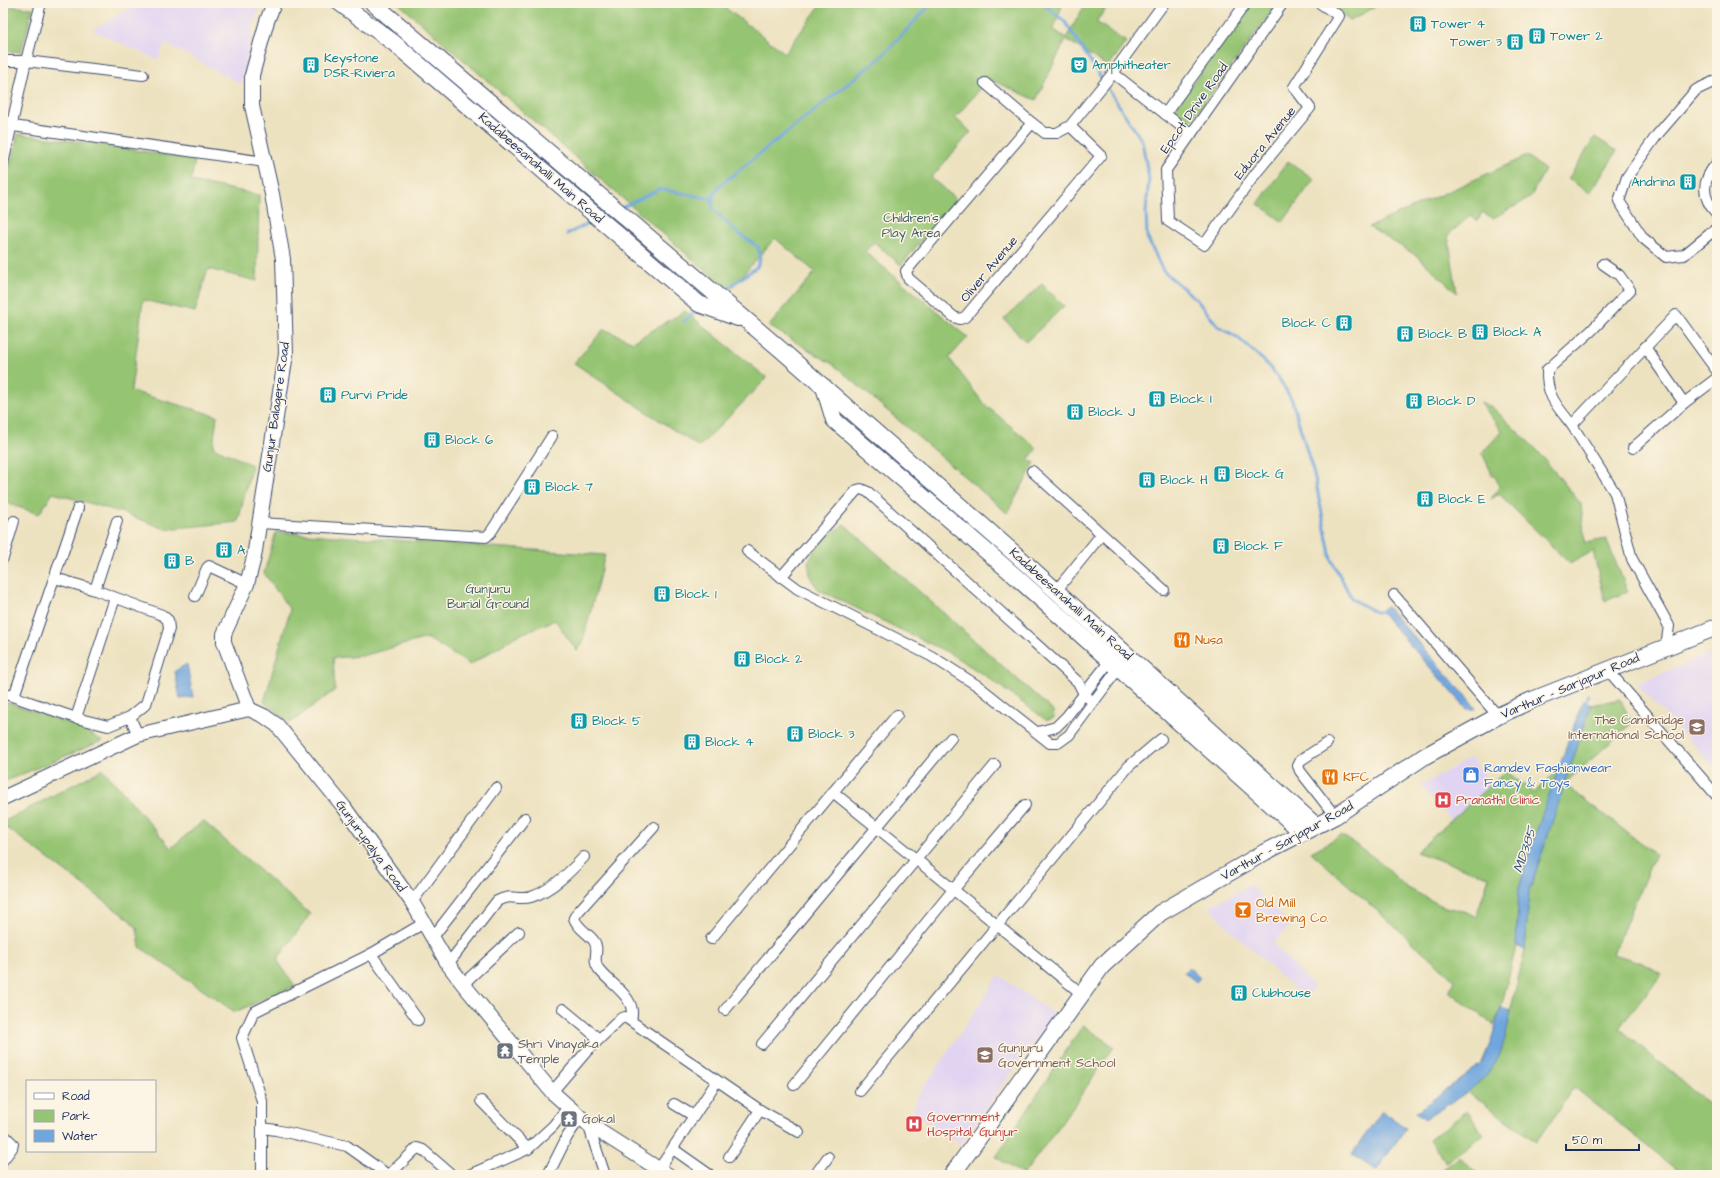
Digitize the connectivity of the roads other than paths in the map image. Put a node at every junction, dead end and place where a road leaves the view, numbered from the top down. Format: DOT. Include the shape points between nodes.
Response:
graph roads {
  1 [pos="41,3"];
  2 [pos="274,3"];
  3 [pos="340,3"];
  4 [pos="373,3"];
  5 [pos="1164,3"];
  6 [pos="1246,3"];
  7 [pos="1283,3"];
  8 [pos="1320,3"];
  9 [pos="3,61"];
  10 [pos="26,61"];
  11 [pos="1113,73"];
  12 [pos="143,75"];
  13 [pos="1717,80"];
  14 [pos="985,83"];
  15 [pos="1165,114"];
  16 [pos="1032,123"];
  17 [pos="13,126"];
  18 [pos="1070,126"];
  19 [pos="1191,134"];
  20 [pos="264,162"];
  21 [pos="1717,163"];
  22 [pos="3,164"];
  23 [pos="1717,214"];
  24 [pos="1717,228"];
  25 [pos="1204,245"];
  26 [pos="1603,264"];
  27 [pos="749,322"];
  28 [pos="1645,347"];
  29 [pos="1717,371"];
  30 [pos="1717,378"];
  31 [pos="823,387"];
  32 [pos="1684,403"];
  33 [pos="1572,425"];
  34 [pos="552,436"];
  35 [pos="1633,448"];
  36 [pos="1032,471"];
  37 [pos="78,508"];
  38 [pos="14,521"];
  39 [pos="117,521"];
  40 [pos="260,522"];
  41 [pos="1101,535"];
  42 [pos="747,551"];
  43 [pos="3,558"];
  44 [pos="781,577"];
  45 [pos="55,578"];
  46 [pos="247,584"];
  47 [pos="95,590"];
  48 [pos="1164,590"];
  49 [pos="1056,591"];
  50 [pos="1394,595"];
  51 [pos="195,596"];
  52 [pos="115,598"];
  53 [pos="1717,627"];
  54 [pos="1666,646"];
  55 [pos="1113,665"];
  56 [pos="1607,669"];
  57 [pos="3,693"];
  58 [pos="1084,694"];
  59 [pos="14,696"];
  60 [pos="1094,702"];
  61 [pos="249,709"];
  62 [pos="896,715"];
  63 [pos="1498,716"];
  64 [pos="130,717"];
  65 [pos="76,718"];
  66 [pos="1038,732"];
  67 [pos="138,735"];
  68 [pos="951,738"];
  69 [pos="1161,739"];
  70 [pos="1327,743"];
  71 [pos="995,765"];
  72 [pos="496,788"];
  73 [pos="833,792"];
  74 [pos="1717,796"];
  75 [pos="3,798"];
  76 [pos="1025,805"];
  77 [pos="1334,816"];
  78 [pos="525,818"];
  79 [pos="654,827"];
  80 [pos="876,827"];
  81 [pos="1309,829"];
  82 [pos="584,857"];
  83 [pos="916,860"];
  84 [pos="953,890"];
  85 [pos="412,902"];
  86 [pos="424,923"];
  87 [pos="997,926"];
  88 [pos="519,932"];
  89 [pos="433,937"];
  90 [pos="711,939"];
  91 [pos="371,954"];
  92 [pos="448,964"];
  93 [pos="463,984"];
  94 [pos="1082,994"];
  95 [pos="563,1009"];
  96 [pos="725,1010"];
  97 [pos="418,1020"];
  98 [pos="631,1020"];
  99 [pos="599,1039"];
  100 [pos="762,1044"];
  101 [pos="717,1081"];
  102 [pos="794,1085"];
  103 [pos="860,1091"];
  104 [pos="552,1092"];
  105 [pos="481,1101"];
  106 [pos="674,1104"];
  107 [pos="568,1107"];
  108 [pos="760,1110"];
  109 [pos="694,1116"];
  110 [pos="584,1121"];
  111 [pos="553,1126"];
  112 [pos="262,1128"];
  113 [pos="799,1132"];
  114 [pos="3,1134"];
  115 [pos="567,1137"];
  116 [pos="673,1148"];
  117 [pos="528,1149"];
  118 [pos="729,1157"];
  119 [pos="828,1157"];
  120 [pos="3,1160"];
  121 [pos="664,1172"];
  122 [pos="262,1175"];
  123 [pos="388,1175"];
  124 [pos="452,1175"];
  125 [pos="469,1175"];
  126 [pos="548,1175"];
  127 [pos="605,1175"];
  128 [pos="710,1175"];
  129 [pos="815,1175"];
  130 [pos="952,1175"];
  1 -- 10 [label="street"];
  2 -- 20 [label="street, Gunjur Balagere Road" via="266,21 252,75 252,106"];
  3 -- 27 [label="main road, Kadabeesanahalli Main Road" via="394,43 699,304"];
  4 -- 27 [label="main road, Kadabeesanahalli Main Road"];
  5 -- 11 [label="street"];
  6 -- 15 [label="street"];
  7 -- 19 [label="street, Epcot Drive Road"];
  8 -- 25 [label="street, Eduora Avenue" via="1339,16 1294,87 1310,108 1256,174"];
  9 -- 10 [label="street"];
  10 -- 12 [label="street"];
  10 -- 17 [label="street"];
  11 -- 15 [label="street"];
  11 -- 18 [label="street"];
  13 -- 24 [label="street" via="1696,90 1657,135 1627,177 1620,201 1643,238 1666,257 1684,255"];
  14 -- 16 [label="street"];
  15 -- 19 [label="street"];
  16 -- 18 [label="street" via="1044,133 1057,133"];
  16 -- 18 [label="street, Oliver Avenue" via="906,271 908,278 954,317 965,317 1101,156"];
  17 -- 20 [label="street"];
  17 -- 22 [label="street"];
  19 -- 25 [label="street, Epcot Drive Road" via="1166,170 1168,221"];
  20 -- 40 [label="street, Gunjur Balagere Road" via="283,259 286,354"];
  21 -- 23 [label="street" via="1709,173 1704,189 1708,205"];
  26 -- 33 [label="street" via="1619,275 1630,290 1591,331 1547,370 1546,383 1551,399"];
  27 -- 31 [label="main road, Kadabeesanahalli Main Road"];
  28 -- 29 [label="street" via="1676,315"];
  28 -- 32 [label="street"];
  28 -- 33 [label="street"];
  30 -- 32 [label="street"];
  31 -- 49 [label="main road, Kadabeesanahalli Main Road"];
  31 -- 55 [label="main road, Kadabeesanahalli Main Road" via="834,420 1008,570"];
  32 -- 35 [label="street"];
  33 -- 54 [label="street" via="1615,493 1632,559 1669,626"];
  34 -- 40 [label="street" via="486,537"];
  36 -- 41 [label="street"];
  37 -- 45 [label="street"];
  38 -- 43 [label="street"];
  39 -- 47 [label="street"];
  40 -- 46 [label="street, Gunjur Balagere Road"];
  41 -- 48 [label="street"];
  41 -- 49 [label="street"];
  42 -- 44 [label="street"];
  44 -- 58 [label="street" via="857,490 861,489 868,492 1078,682"];
  44 -- 66 [label="street" via="932,656 978,686"];
  45 -- 47 [label="street"];
  45 -- 59 [label="street"];
  46 -- 51 [label="street" via="209,566"];
  46 -- 61 [label="street, Gunjur Balagere Road" via="224,634 224,642"];
  47 -- 52 [label="street"];
  49 -- 81 [label="main road, Kadabeesanahalli Main Road"];
  50 -- 63 [label="street"];
  52 -- 64 [label="street" via="162,615 168,620 169,629 146,704"];
  52 -- 65 [label="street"];
  53 -- 54 [label="main road, Varthur - Sarjapur Road"];
  54 -- 56 [label="main road, Varthur - Sarjapur Road"];
  55 -- 58 [label="street"];
  55 -- 60 [label="street"];
  55 -- 81 [label="main road, Kadabeesanahalli Main Road"];
  56 -- 63 [label="main road, Varthur - Sarjapur Road"];
  56 -- 74 [label="street"];
  57 -- 59 [label="street"];
  58 -- 60 [label="street"];
  58 -- 66 [label="street" via="1056,727"];
  59 -- 65 [label="street"];
  60 -- 66 [label="street" via="1069,736 1058,743 1050,743"];
  61 -- 67 [label="street"];
  61 -- 85 [label="street, Gunjurupalya Road" via="277,725 344,807"];
  62 -- 73 [label="street"];
  63 -- 77 [label="main road, Varthur - Sarjapur Road" via="1425,756"];
  64 -- 65 [label="street" via="105,727"];
  64 -- 67 [label="street"];
  67 -- 75 [label="street"];
  68 -- 80 [label="street"];
  69 -- 87 [label="street" via="1129,766"];
  70 -- 77 [label="street" via="1301,760 1298,766"];
  71 -- 83 [label="street"];
  72 -- 85 [label="street"];
  73 -- 80 [label="street"];
  73 -- 90 [label="street"];
  76 -- 84 [label="street"];
  77 -- 81 [label="main road, Varthur - Sarjapur Road"];
  78 -- 89 [label="street"];
  79 -- 98 [label="street" via="574,918 595,942 595,961 598,968 626,997 633,1014"];
  80 -- 83 [label="street"];
  80 -- 96 [label="street"];
  81 -- 94 [label="main road, Varthur - Sarjapur Road" via="1160,913 1111,956"];
  82 -- 92 [label="street" via="570,872 544,890 530,897 504,897 497,901"];
  83 -- 84 [label="street"];
  83 -- 100 [label="street"];
  84 -- 87 [label="street"];
  84 -- 102 [label="street"];
  85 -- 86 [label="street, Gunjurupalya Road"];
  86 -- 89 [label="street, Gunjurupalya Road"];
  86 -- 91 [label="street"];
  87 -- 94 [label="street"];
  87 -- 103 [label="street"];
  88 -- 93 [label="street"];
  89 -- 92 [label="street, Gunjurupalya Road"];
  91 -- 97 [label="street"];
  91 -- 112 [label="street" via="254,1012 242,1038 262,1101"];
  92 -- 93 [label="street, Gunjurupalya Road"];
  93 -- 104 [label="street, Gunjurupalya Road"];
  94 -- 130 [label="main road, Varthur - Sarjapur Road"];
  95 -- 99 [label="street"];
  98 -- 99 [label="street" via="625,1017 620,1019"];
  98 -- 101 [label="street"];
  99 -- 104 [label="street"];
  101 -- 108 [label="street"];
  101 -- 109 [label="street"];
  104 -- 107 [label="street, Gunjurupalya Road"];
  105 -- 117 [label="street"];
  106 -- 109 [label="street"];
  107 -- 110 [label="street, Gunjurupalya Road"];
  107 -- 111 [label="street"];
  108 -- 113 [label="street"];
  108 -- 118 [label="street"];
  109 -- 116 [label="street"];
  110 -- 115 [label="street"];
  110 -- 121 [label="street, Gunjurupalya Road"];
  110 -- 127 [label="street"];
  111 -- 115 [label="street"];
  111 -- 117 [label="street"];
  112 -- 122 [label="street"];
  112 -- 123 [label="street" via="347,1146"];
  114 -- 120 [label="street" via="13,1144"];
  115 -- 126 [label="street"];
  116 -- 121 [label="street"];
  116 -- 128 [label="street"];
  117 -- 125 [label="street"];
  119 -- 129 [label="street"];
  123 -- 124 [label="street" via="417,1148 423,1150"];
}
